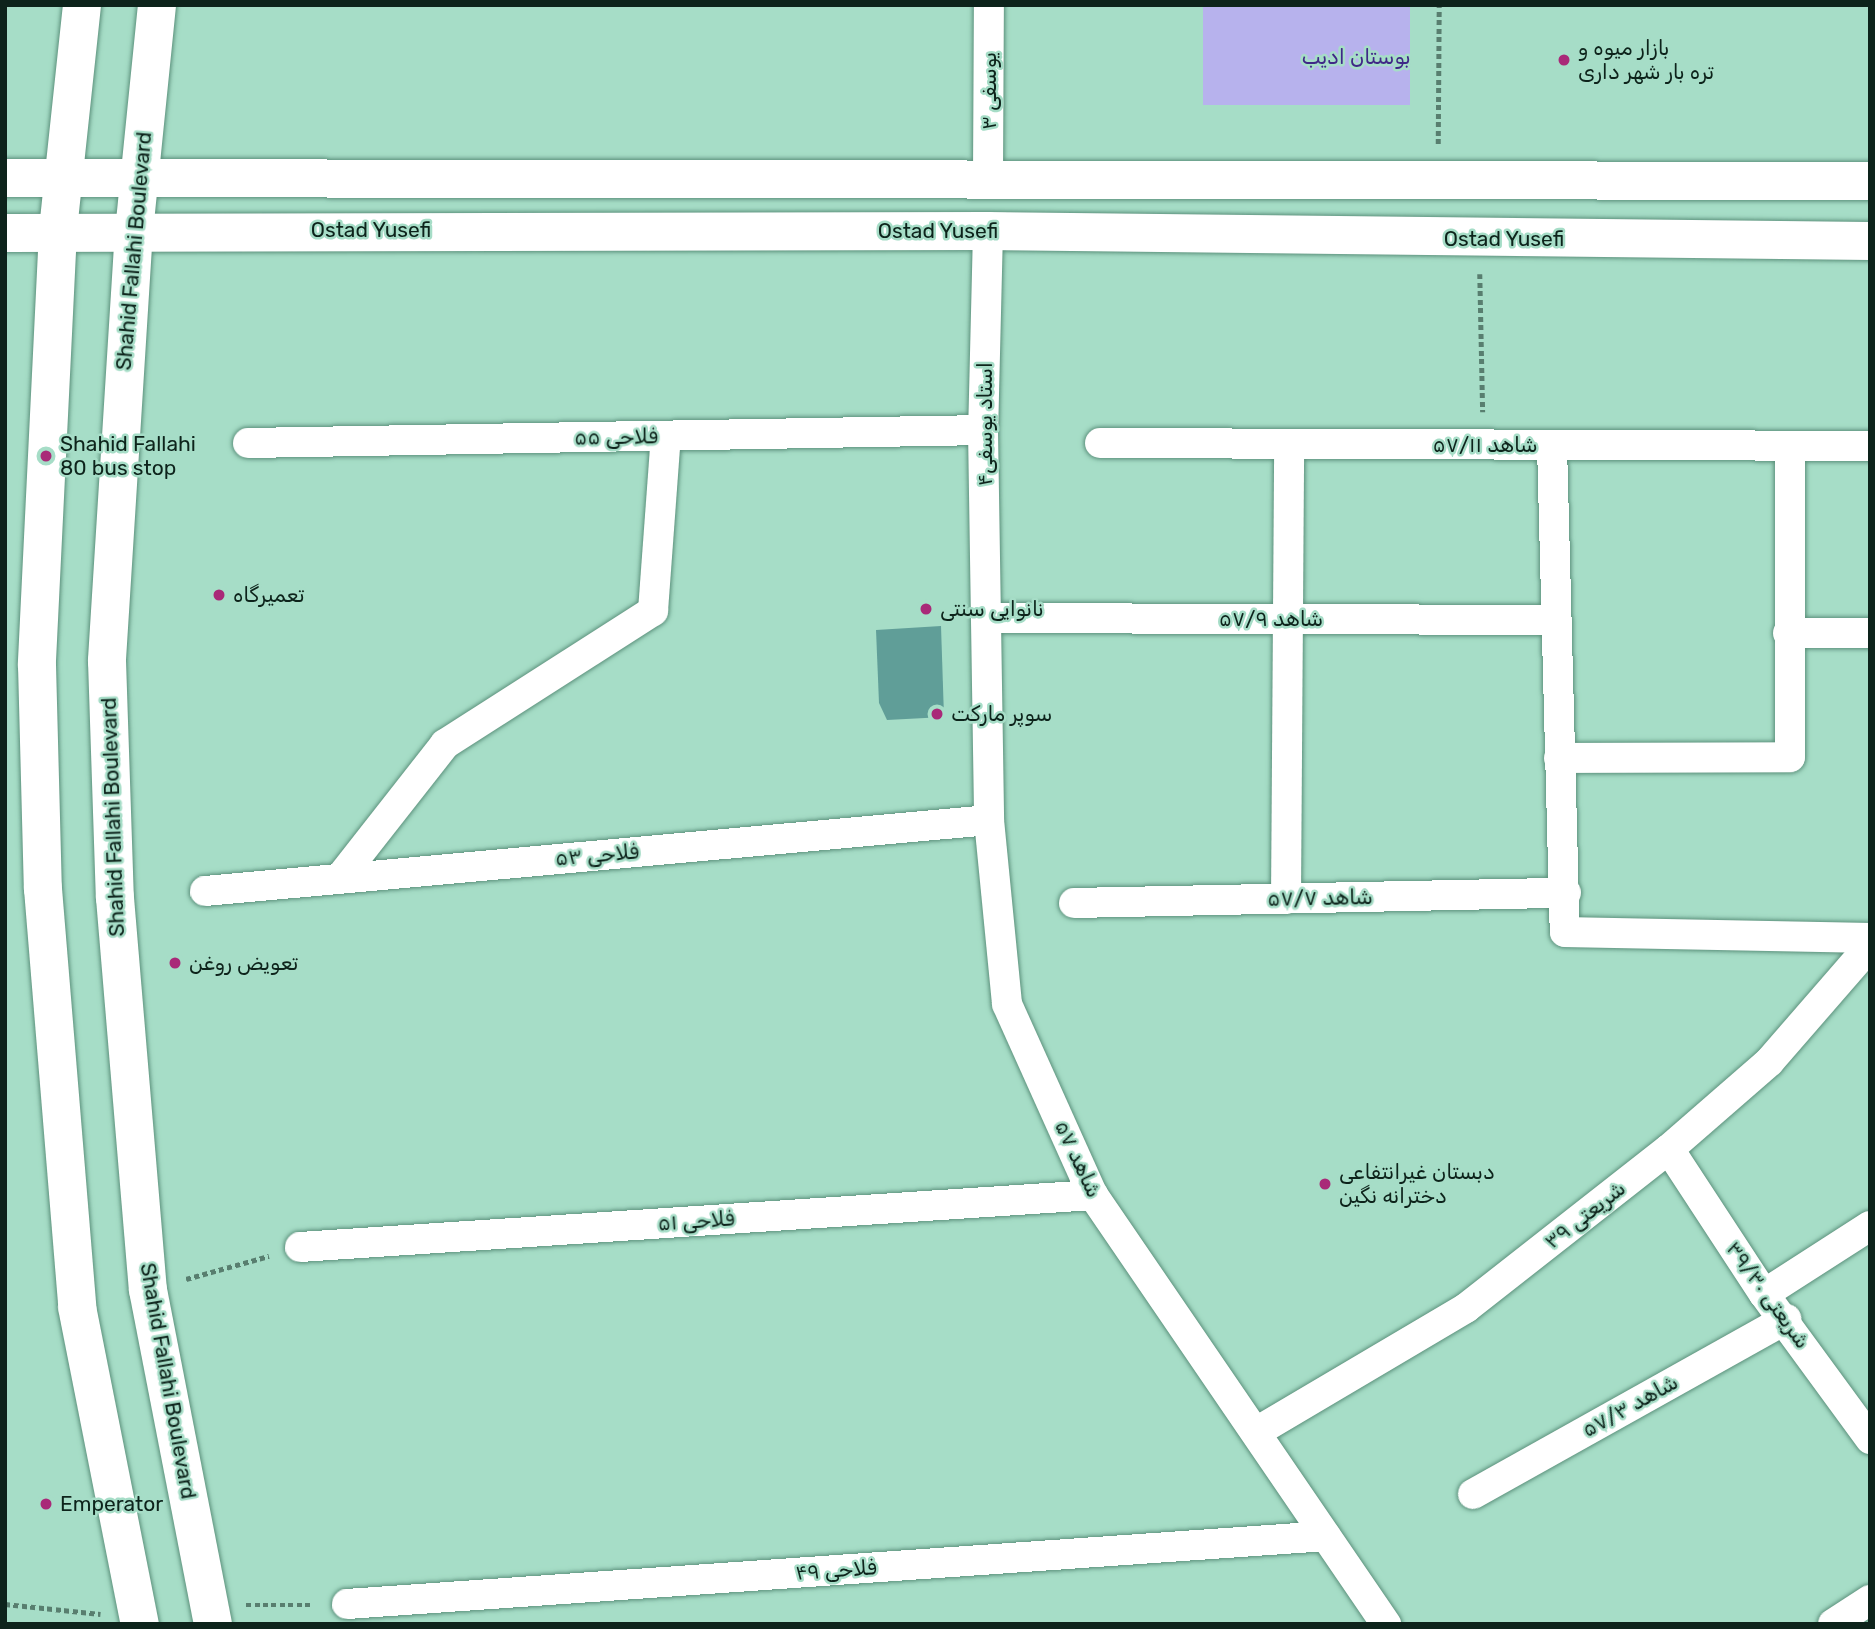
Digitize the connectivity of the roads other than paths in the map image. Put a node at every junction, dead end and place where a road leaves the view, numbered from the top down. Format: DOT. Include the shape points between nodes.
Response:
graph roads {
  1 [pos="82,5"];
  2 [pos="157,5"];
  3 [pos="989,5"];
  4 [pos="140,175"];
  5 [pos="64,176"];
  6 [pos="988,176"];
  7 [pos="5,178"];
  8 [pos="1870,181"];
  9 [pos="134,230"];
  10 [pos="58,231"];
  11 [pos="988,231"];
  12 [pos="5,233"];
  13 [pos="1870,241"];
  14 [pos="983,430"];
  15 [pos="666,436"];
  16 [pos="248,443"];
  17 [pos="1100,443"];
  18 [pos="1289,444"];
  19 [pos="1552,445"];
  20 [pos="1790,446"];
  21 [pos="1870,446"];
  22 [pos="986,618"];
  23 [pos="1288,619"];
  24 [pos="1556,620"];
  25 [pos="1788,633"];
  26 [pos="1870,633"];
  27 [pos="1559,758"];
  28 [pos="989,820"];
  29 [pos="340,878"];
  30 [pos="205,891"];
  31 [pos="1566,893"];
  32 [pos="1286,899"];
  33 [pos="1074,903"];
  34 [pos="1870,938"];
  35 [pos="1870,946"];
  36 [pos="1669,1149"];
  37 [pos="1093,1195"];
  38 [pos="1870,1226"];
  39 [pos="300,1247"];
  40 [pos="1764,1294"];
  41 [pos="1786,1319"];
  42 [pos="1258,1431"];
  43 [pos="1870,1439"];
  44 [pos="1473,1494"];
  45 [pos="1326,1536"];
  46 [pos="1870,1600"];
  47 [pos="347,1604"];
  48 [pos="211,1615"];
  49 [pos="140,1621"];
  50 [pos="1386,1624"];
  51 [pos="1833,1624"];
  1 -- 5 [label="street"];
  2 -- 4 [label="street, Shahid Fallahi Boulevard"];
  3 -- 6 [label="street, یوسفی ۳"];
  4 -- 5 [label="street"];
  4 -- 6 [label="street"];
  4 -- 9 [label="street, Shahid Fallahi Boulevard"];
  5 -- 7 [label="street"];
  5 -- 10 [label="street"];
  6 -- 8 [label="street"];
  6 -- 11 [label="street"];
  9 -- 10 [label="street, Ostad Yusefi"];
  9 -- 11 [label="street, Ostad Yusefi"];
  9 -- 48 [label="street, Shahid Fallahi Boulevard" via="107,662 116,925 148,1290"];
  10 -- 12 [label="street, Ostad Yusefi"];
  10 -- 49 [label="street" via="37,664 43,889 78,1307"];
  11 -- 13 [label="street, Ostad Yusefi"];
  11 -- 14 [label="street, استاد یوسفی۴"];
  14 -- 15 [label="street, فلاحی ۵۵"];
  14 -- 22 [label="street, استاد یوسفی۴"];
  15 -- 16 [label="street, فلاحی ۵۵"];
  15 -- 29 [label="street" via="653,611 445,744"];
  17 -- 18 [label="street, شاهد ۵۷/۱۱"];
  18 -- 19 [label="street, شاهد ۵۷/۱۱"];
  18 -- 23 [label="street"];
  19 -- 20 [label="street, شاهد ۵۷/۱۱"];
  19 -- 24 [label="street"];
  20 -- 21 [label="street, شاهد ۵۷/۱۱"];
  20 -- 25 [label="street"];
  22 -- 23 [label="street, شاهد ۵۷/۹"];
  22 -- 28 [label="street, شاهد ۵۷"];
  23 -- 24 [label="street, شاهد ۵۷/۹"];
  23 -- 32 [label="street"];
  24 -- 27 [label="street"];
  25 -- 26 [label="street"];
  25 -- 27 [label="street" via="1790,757"];
  27 -- 31 [label="street"];
  28 -- 29 [label="street, فلاحی ۵۳"];
  28 -- 37 [label="street, شاهد ۵۷" via="1007,1004"];
  29 -- 30 [label="street, فلاحی ۵۳"];
  31 -- 32 [label="street, شاهد ۵۷/۷"];
  31 -- 34 [label="street" via="1565,932"];
  32 -- 33 [label="street, شاهد ۵۷/۷"];
  35 -- 36 [label="street, شریعتی ۳۹" via="1769,1062"];
  36 -- 40 [label="street, شریعتی ۳۹/۳۰"];
  36 -- 42 [label="street, شریعتی ۳۹" via="1466,1308"];
  37 -- 39 [label="street, فلاحی ۵۱"];
  37 -- 42 [label="street, شاهد ۵۷"];
  38 -- 40 [label="street"];
  40 -- 41 [label="street, شریعتی ۳۹/۳۰"];
  41 -- 43 [label="street, شریعتی ۳۹/۳۰"];
  41 -- 44 [label="street, شاهد ۵۷/۳"];
  42 -- 45 [label="street, شاهد ۵۷"];
  45 -- 47 [label="street, فلاحی ۴۹"];
  45 -- 50 [label="street, شاهد ۵۷"];
  46 -- 51 [label="street"];
}
